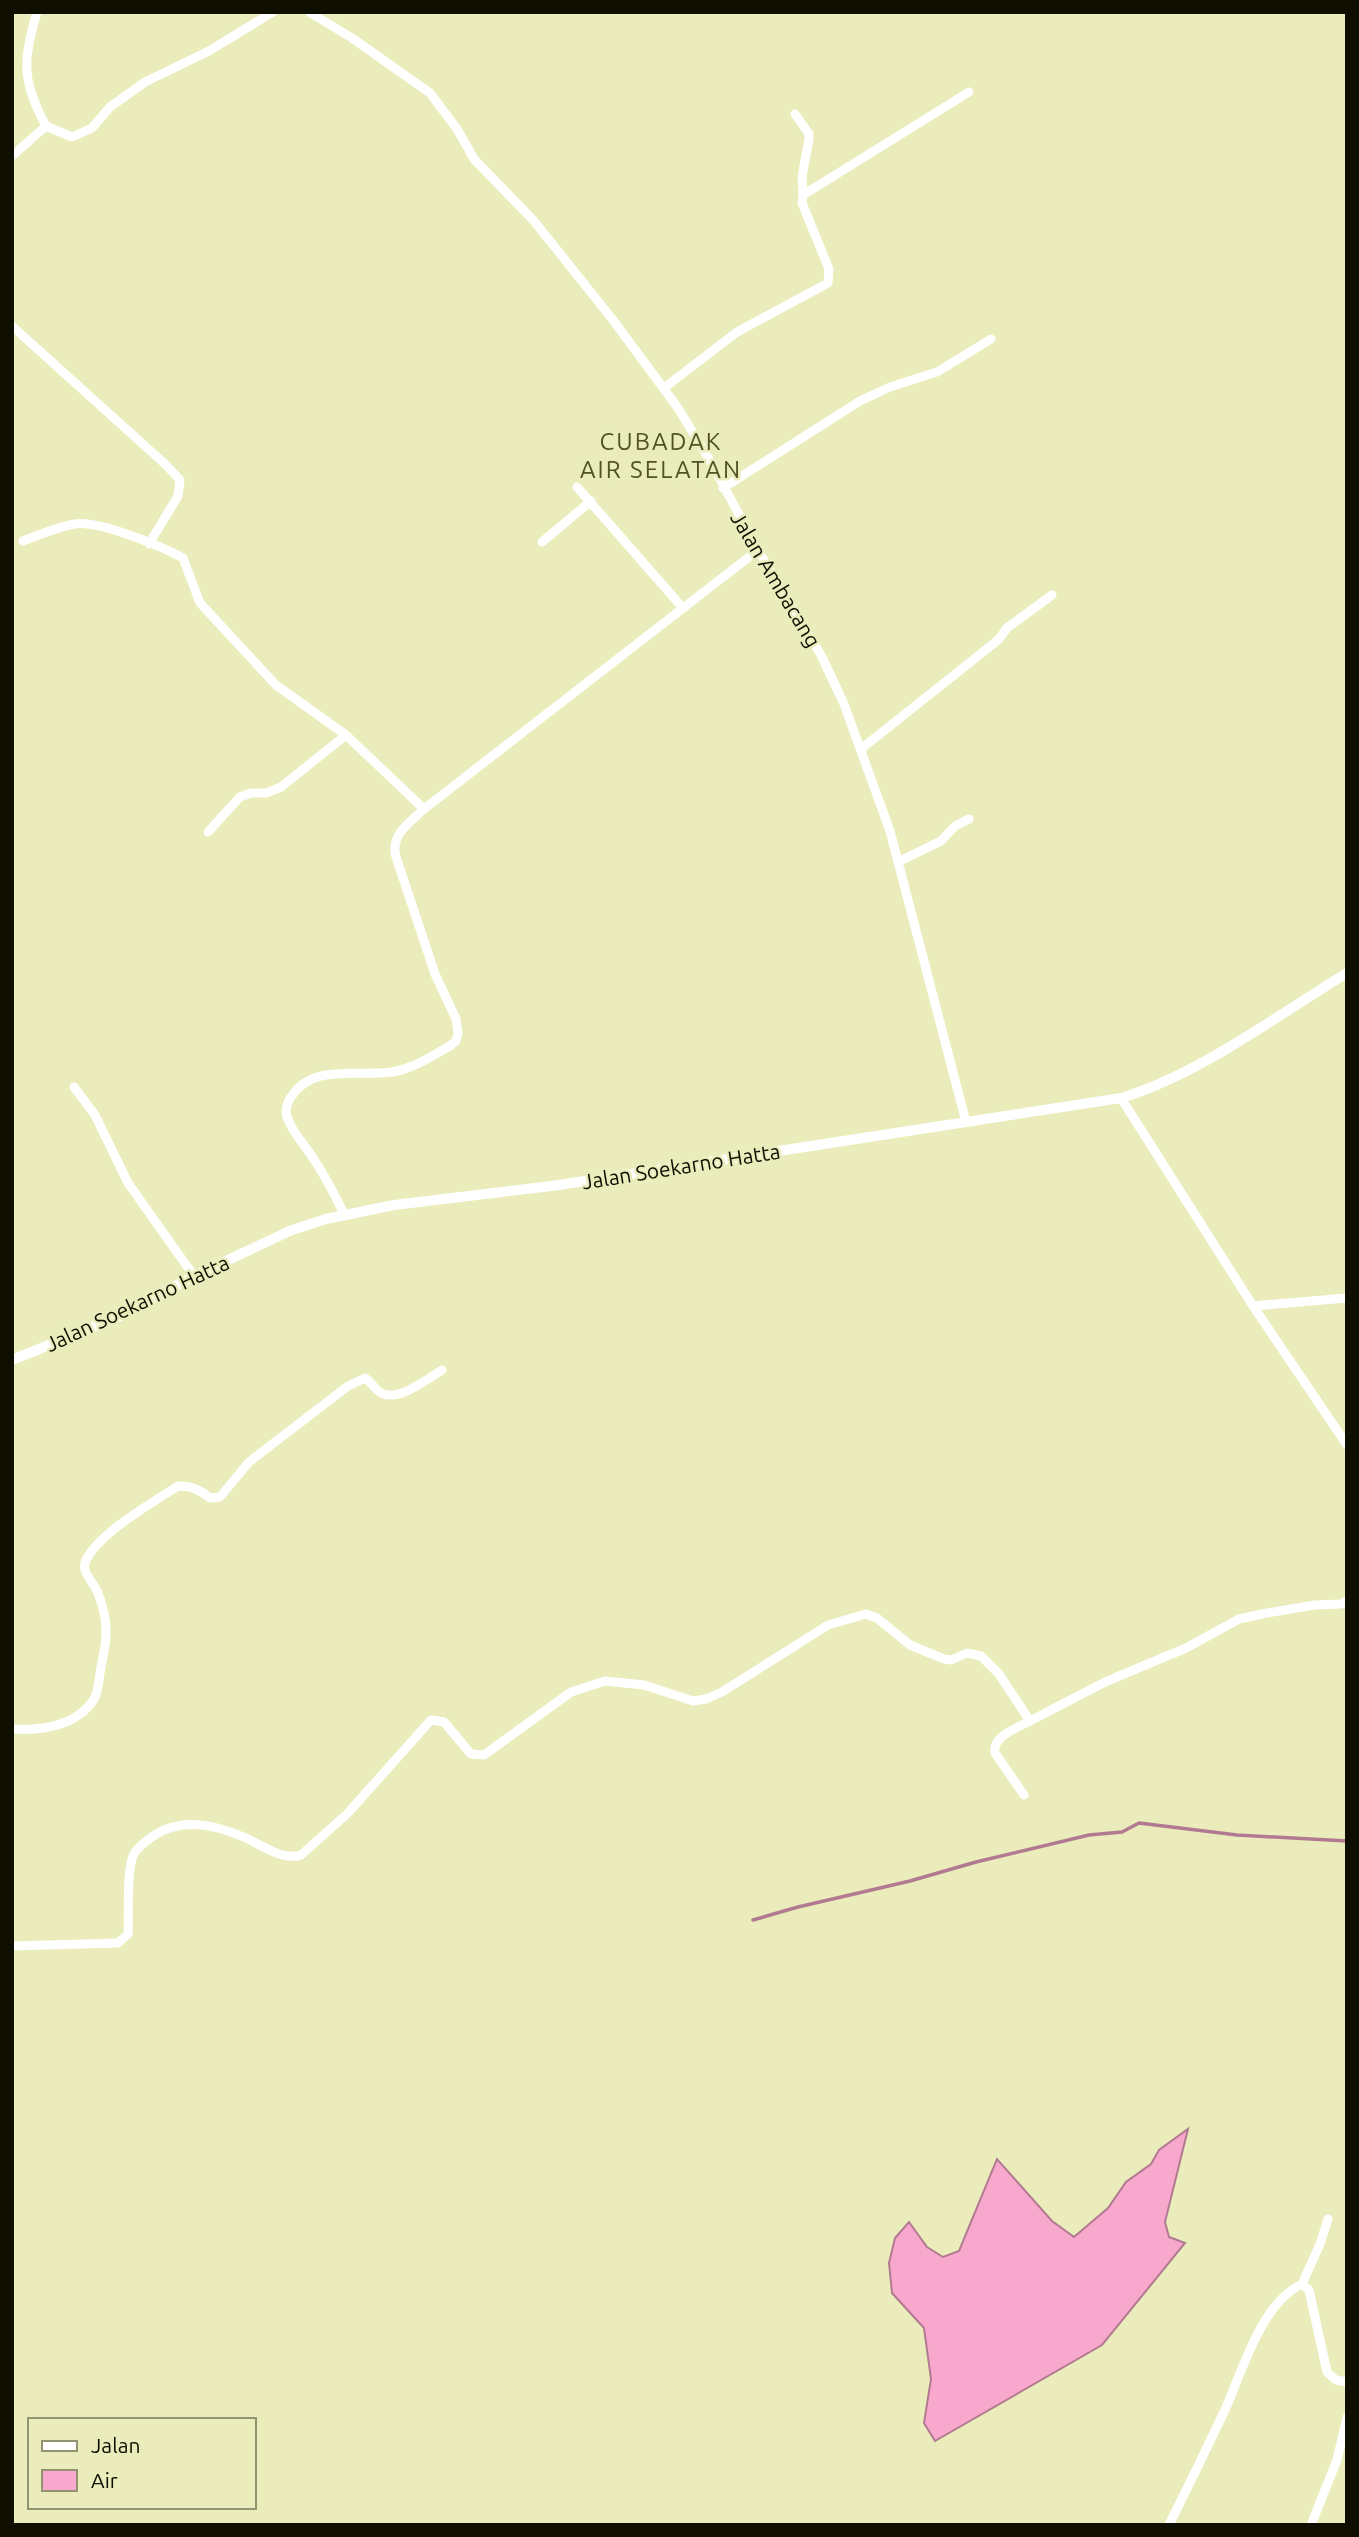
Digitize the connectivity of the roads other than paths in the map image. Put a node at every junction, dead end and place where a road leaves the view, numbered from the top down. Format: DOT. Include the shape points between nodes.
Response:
graph roads {
  1 [pos="37,12"];
  2 [pos="273,12"];
  3 [pos="309,12"];
  4 [pos="970,92"];
  5 [pos="795,114"];
  6 [pos="46,126"];
  7 [pos="12,156"];
  8 [pos="803,194"];
  9 [pos="12,326"];
  10 [pos="991,340"];
  11 [pos="664,388"];
  12 [pos="577,487"];
  13 [pos="723,488"];
  14 [pos="591,501"];
  15 [pos="23,541"];
  16 [pos="542,542"];
  17 [pos="149,544"];
  18 [pos="758,550"];
  19 [pos="1052,595"];
  20 [pos="682,607"];
  21 [pos="346,735"];
  22 [pos="861,749"];
  23 [pos="424,809"];
  24 [pos="969,819"];
  25 [pos="208,832"];
  26 [pos="898,862"];
  27 [pos="1347,973"];
  28 [pos="74,1087"];
  29 [pos="1121,1098"];
  30 [pos="966,1122"];
  31 [pos="344,1214"];
  32 [pos="194,1276"];
  33 [pos="1347,1298"];
  34 [pos="1254,1306"];
  35 [pos="12,1360"];
  36 [pos="442,1370"];
  37 [pos="1347,1446"];
  38 [pos="1347,1601"];
  39 [pos="1030,1721"];
  40 [pos="12,1729"];
  41 [pos="1024,1795"];
  42 [pos="12,1946"];
  43 [pos="1328,2219"];
  44 [pos="1301,2284"];
  45 [pos="1347,2382"];
  46 [pos="1347,2417"];
  47 [pos="1169,2525"];
  48 [pos="1311,2525"];
  1 -- 6 [label="street" via="26,57 27,83"];
  2 -- 6 [label="street" via="209,51 145,82 81,135 72,137"];
  3 -- 11 [label="street, Jalan Ambacang" via="430,93 474,159 534,221"];
  4 -- 8 [label="street"];
  5 -- 8 [label="street" via="809,134"];
  6 -- 7 [label="street"];
  8 -- 11 [label="street" via="802,203 828,269 828,283 737,332"];
  9 -- 17 [label="street" via="180,480 178,496"];
  10 -- 13 [label="street" via="937,372 860,401"];
  11 -- 13 [label="street, Jalan Ambacang"];
  12 -- 14 [label="street"];
  13 -- 18 [label="street, Jalan Ambacang"];
  14 -- 16 [label="street"];
  14 -- 20 [label="street"];
  15 -- 17 [label="street" via="84,523"];
  17 -- 21 [label="street" via="183,558 200,603 209,614 286,695"];
  18 -- 20 [label="street"];
  18 -- 22 [label="street, Jalan Ambacang" via="821,655"];
  19 -- 22 [label="street"];
  20 -- 23 [label="street"];
  21 -- 23 [label="street"];
  21 -- 25 [label="street" via="281,787 240,797"];
  22 -- 26 [label="street, Jalan Ambacang"];
  23 -- 31 [label="street" via="397,836 393,849 435,974 456,1020 456,1041 398,1071 325,1074 305,1083 287,1102 292,1127"];
  24 -- 26 [label="street" via="941,841"];
  26 -- 30 [label="street, Jalan Ambacang"];
  27 -- 29 [label="street, Jalan Soekarno Hatta" via="1220,1052 1153,1087"];
  28 -- 32 [label="street" via="95,1115 128,1183"];
  29 -- 30 [label="street, Jalan Soekarno Hatta"];
  29 -- 34 [label="street"];
  30 -- 31 [label="street, Jalan Soekarno Hatta"];
  31 -- 32 [label="street, Jalan Soekarno Hatta" via="292,1230"];
  32 -- 35 [label="street, Jalan Soekarno Hatta" via="121,1316"];
  33 -- 34 [label="street"];
  34 -- 37 [label="street"];
  36 -- 40 [label="street" via="390,1395 380,1393 365,1378 348,1386 249,1462 219,1497 178,1486 105,1538 84,1568 98,1591 107,1639 96,1697 85,1710 56,1726 37,1731"];
  38 -- 39 [label="street" via="1239,1619"];
  39 -- 41 [label="street" via="994,1747"];
  39 -- 42 [label="street" via="999,1674 981,1656 967,1653 944,1659 910,1646 869,1614 850,1617 828,1625 700,1702 605,1681 571,1692 484,1755 471,1754 444,1722 431,1720 347,1814 301,1856 281,1854 212,1826 172,1827 156,1833 133,1855 128,1934 123,1940"];
  43 -- 44 [label="street"];
  44 -- 45 [label="street" via="1309,2290 1327,2372"];
  44 -- 47 [label="street" via="1264,2323"];
  46 -- 48 [label="street" via="1337,2460"];
}
